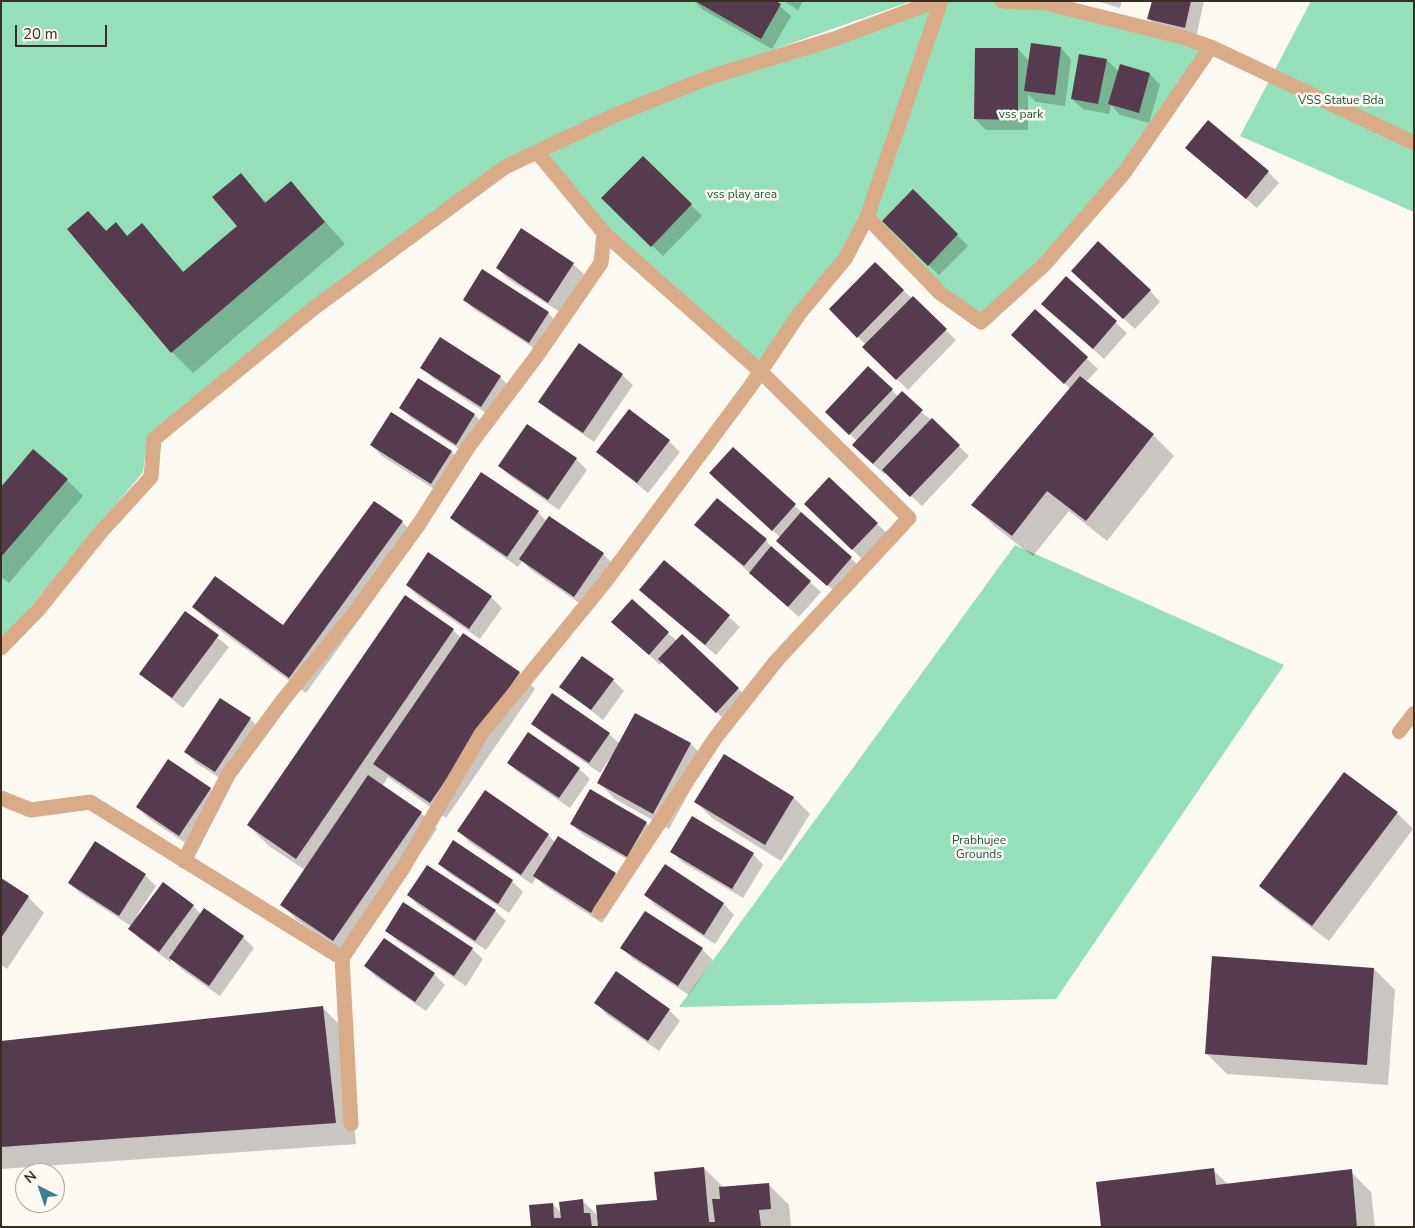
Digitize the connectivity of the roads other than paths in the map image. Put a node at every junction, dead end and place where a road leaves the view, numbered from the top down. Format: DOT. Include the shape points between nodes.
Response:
graph roads {
  1 [pos="936,1"];
  2 [pos="941,1"];
  3 [pos="1002,1"];
  4 [pos="1045,2"];
  5 [pos="1211,47"];
  6 [pos="1414,143"];
  7 [pos="537,152"];
  8 [pos="867,217"];
  9 [pos="604,234"];
  10 [pos="760,371"];
  11 [pos="1,648"];
  12 [pos="1414,713"];
  13 [pos="1399,732"];
  14 [pos="1,798"];
  15 [pos="184,861"];
  16 [pos="600,912"];
  17 [pos="342,958"];
  18 [pos="351,1124"];
  1 -- 7 [label="street" via="834,39 710,77 613,116"];
  2 -- 8 [label="street"];
  3 -- 4 [label="street"];
  4 -- 5 [label="street"];
  5 -- 6 [label="street"];
  5 -- 8 [label="street" via="1124,173 1044,265 981,322 940,293"];
  7 -- 9 [label="street"];
  7 -- 11 [label="street" via="505,167 413,233 314,308 154,439 150,477 38,610"];
  8 -- 10 [label="street" via="845,259 799,314"];
  9 -- 10 [label="street"];
  9 -- 15 [label="street" via="600,263 358,608 283,700 228,775"];
  10 -- 16 [label="street" via="909,518 777,660 716,737"];
  10 -- 17 [label="street" via="605,582 481,734 403,868"];
  12 -- 13 [label="lane"];
  14 -- 15 [label="street" via="31,810 90,802"];
  15 -- 17 [label="street"];
  17 -- 18 [label="street"];
}
